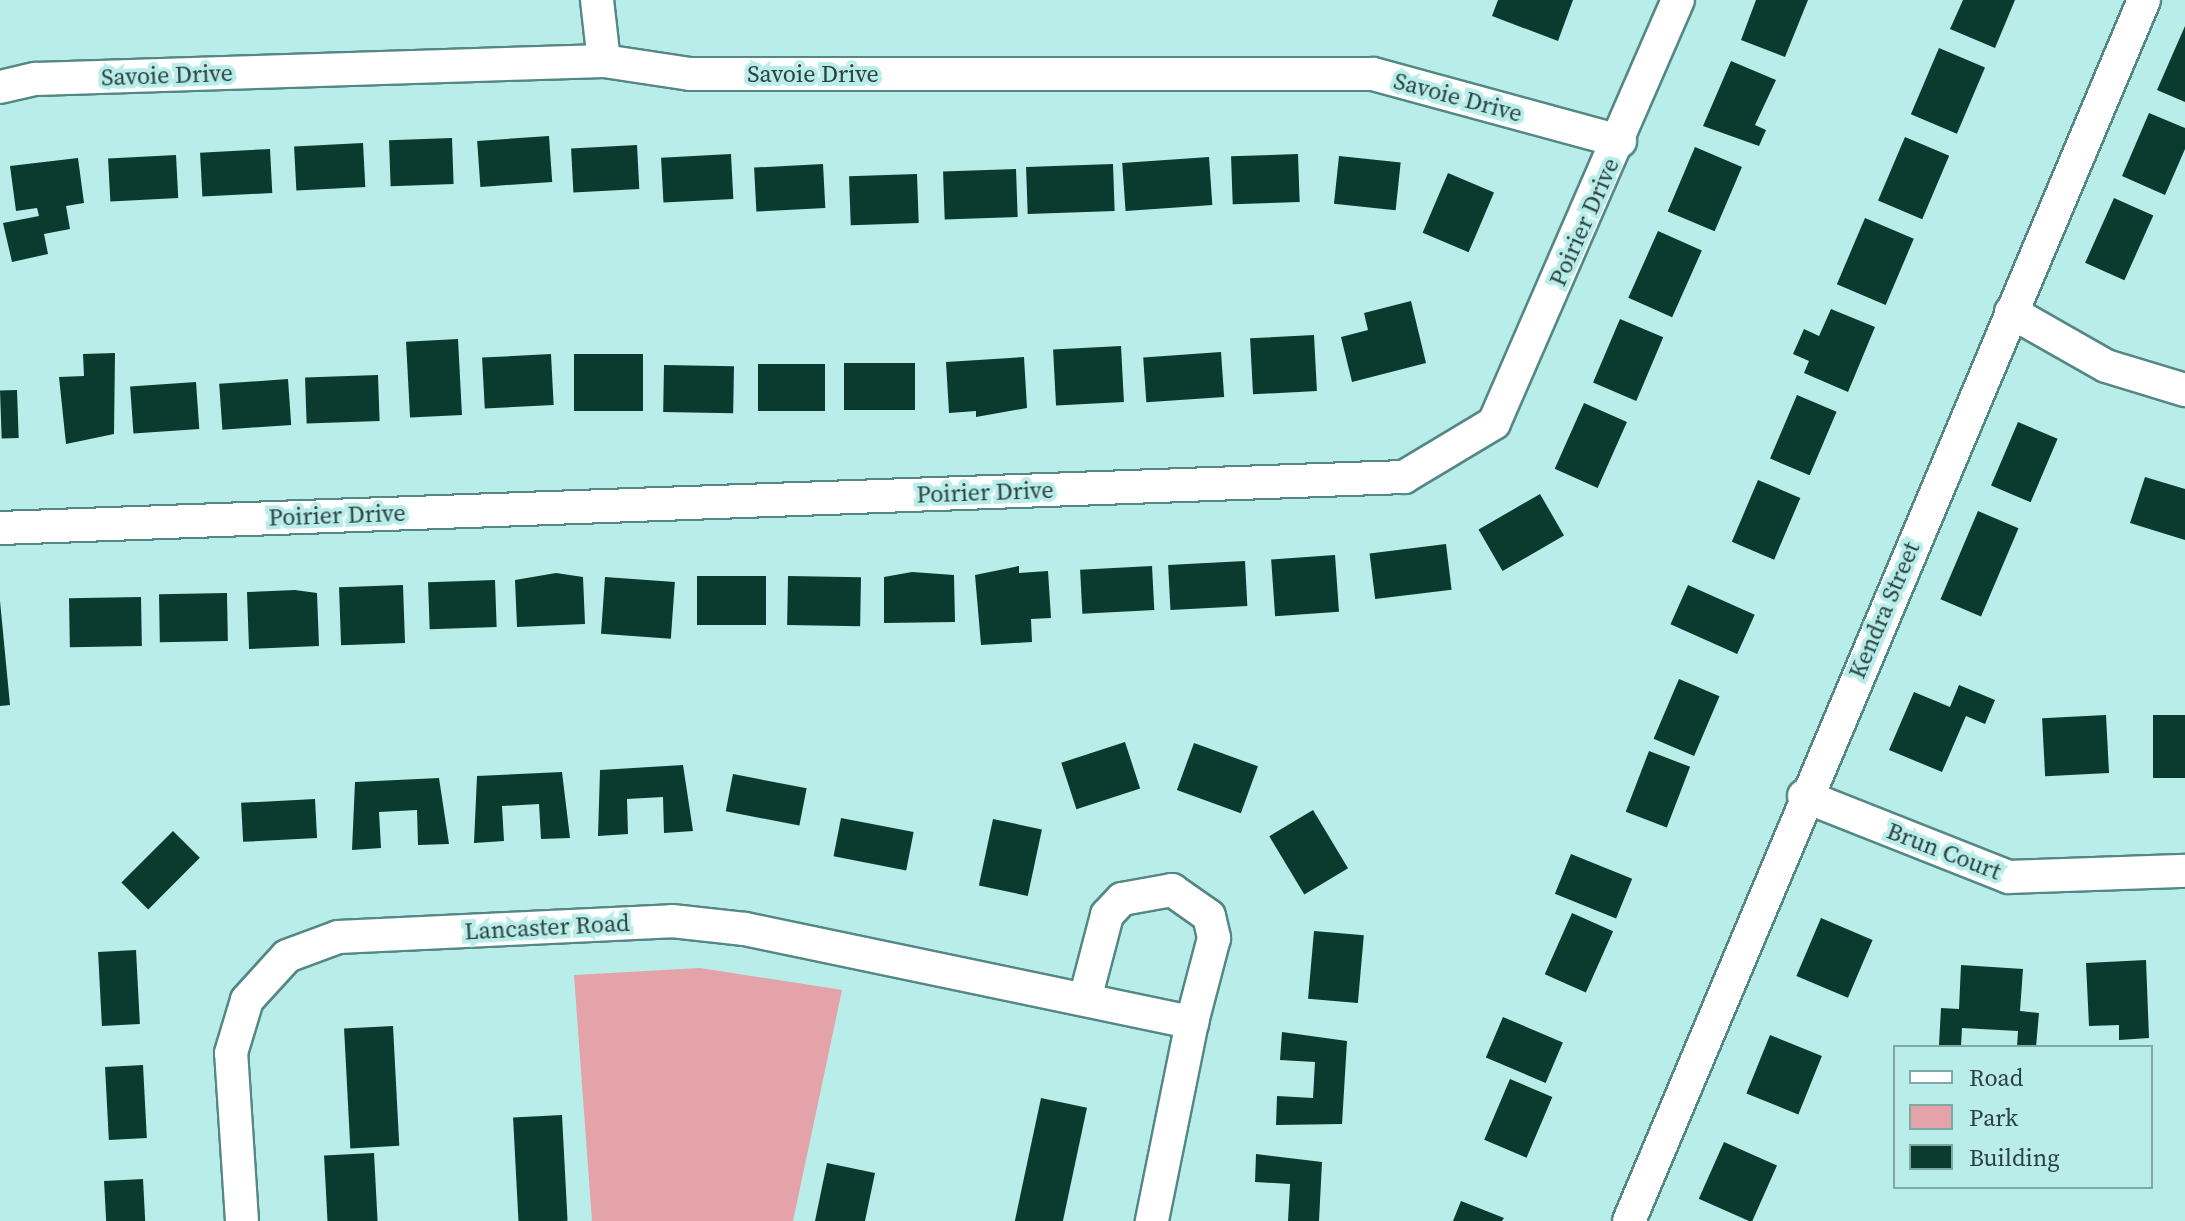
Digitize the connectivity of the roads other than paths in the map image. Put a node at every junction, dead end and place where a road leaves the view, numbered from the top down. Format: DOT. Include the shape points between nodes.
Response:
graph roads {
  1 [pos="597,0"];
  2 [pos="1678,0"];
  3 [pos="2144,0"];
  4 [pos="604,61"];
  5 [pos="0,87"];
  6 [pos="1620,141"];
  7 [pos="2011,312"];
  8 [pos="2185,390"];
  9 [pos="0,528"];
  10 [pos="1804,796"];
  11 [pos="2185,871"];
  12 [pos="1085,999"];
  13 [pos="1192,1022"];
  14 [pos="242,1221"];
  15 [pos="1152,1221"];
  16 [pos="1629,1221"];
  1 -- 4 [label="street"];
  2 -- 6 [label="street, Poirier Drive"];
  3 -- 7 [label="street, Kendra Street"];
  4 -- 5 [label="street, Savoie Drive" via="36,79"];
  4 -- 6 [label="street, Savoie Drive" via="690,74 1373,74"];
  6 -- 9 [label="street, Poirier Drive" via="1494,423 1404,477"];
  7 -- 8 [label="street" via="2106,366"];
  7 -- 10 [label="street, Kendra Street"];
  10 -- 11 [label="street, Brun Court" via="2009,877"];
  10 -- 16 [label="street, Kendra Street"];
  12 -- 13 [label="street, Lancaster Road"];
  12 -- 13 [label="street" via="1107,915 1122,899 1172,890 1209,916 1214,938"];
  12 -- 14 [label="street, Lancaster Road" via="745,929 672,921 338,937 287,956 247,1000 231,1053"];
  13 -- 15 [label="street"];
}
